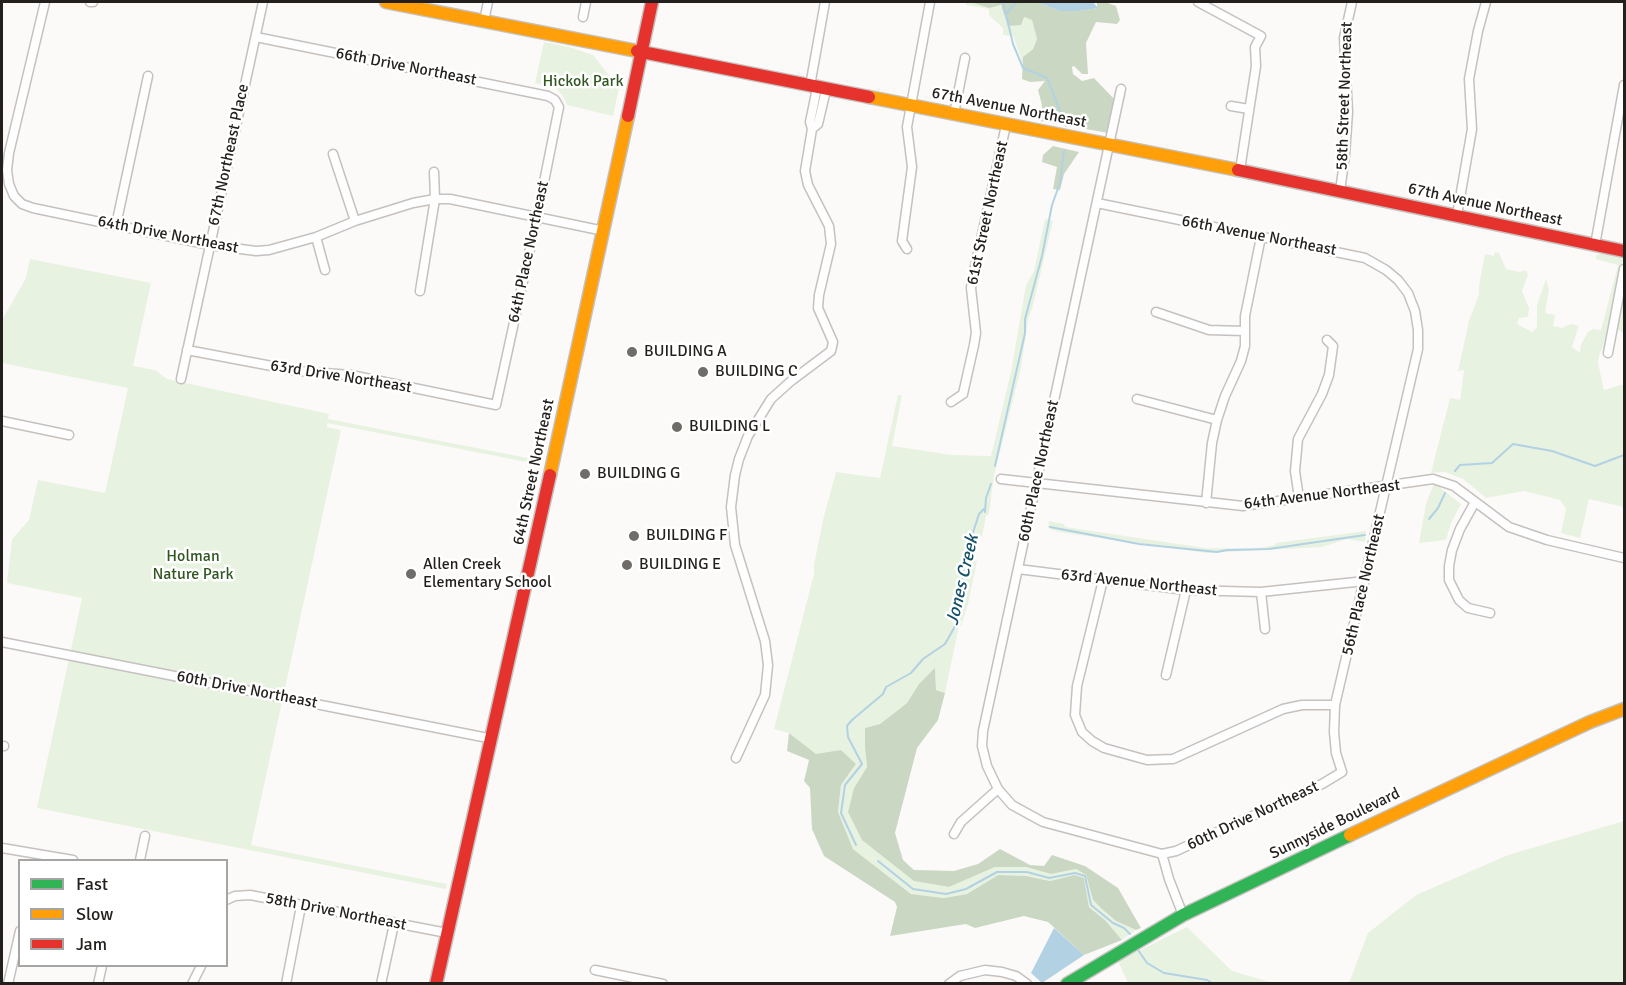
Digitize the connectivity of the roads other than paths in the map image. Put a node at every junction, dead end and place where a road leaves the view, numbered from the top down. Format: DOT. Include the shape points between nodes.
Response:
graph roads {
  1 [pos="45,2"];
  2 [pos="263,2"];
  3 [pos="386,2"];
  4 [pos="488,2"];
  5 [pos="586,2"];
  6 [pos="652,2"];
  7 [pos="825,2"];
  8 [pos="930,2"];
  9 [pos="1198,2"];
  10 [pos="1352,2"];
  11 [pos="1486,2"];
  12 [pos="583,17"];
  13 [pos="484,21"];
  14 [pos="256,37"];
  15 [pos="642,53"];
  16 [pos="965,58"];
  17 [pos="148,76"];
  18 [pos="1624,85"];
  19 [pos="818,88"];
  20 [pos="1121,89"];
  21 [pos="555,100"];
  22 [pos="910,105"];
  23 [pos="1231,106"];
  24 [pos="1249,109"];
  25 [pos="954,114"];
  26 [pos="1006,125"];
  27 [pos="1109,145"];
  28 [pos="5,152"];
  29 [pos="333,154"];
  30 [pos="1240,170"];
  31 [pos="434,172"];
  32 [pos="1340,191"];
  33 [pos="435,199"];
  34 [pos="1097,203"];
  35 [pos="1457,215"];
  36 [pos="537,217"];
  37 [pos="355,221"];
  38 [pos="116,225"];
  39 [pos="604,231"];
  40 [pos="316,237"];
  41 [pos="1261,237"];
  42 [pos="210,245"];
  43 [pos="1595,245"];
  44 [pos="907,249"];
  45 [pos="1624,251"];
  46 [pos="1624,269"];
  47 [pos="325,270"];
  48 [pos="420,291"];
  49 [pos="1408,293"];
  50 [pos="1156,312"];
  51 [pos="1245,331"];
  52 [pos="1327,340"];
  53 [pos="187,350"];
  54 [pos="1608,353"];
  55 [pos="181,379"];
  56 [pos="1137,399"];
  57 [pos="951,402"];
  58 [pos="496,405"];
  59 [pos="1216,420"];
  60 [pos="2,421"];
  61 [pos="69,435"];
  62 [pos="1001,479"];
  63 [pos="1035,484"];
  64 [pos="1388,487"];
  65 [pos="1299,498"];
  66 [pos="1475,502"];
  67 [pos="1206,503"];
  68 [pos="1624,558"];
  69 [pos="1018,569"];
  70 [pos="1103,580"];
  71 [pos="1365,581"];
  72 [pos="1186,590"];
  73 [pos="1261,591"];
  74 [pos="1490,614"];
  75 [pos="1264,629"];
  76 [pos="2,642"];
  77 [pos="1166,675"];
  78 [pos="1335,705"];
  79 [pos="1624,709"];
  80 [pos="493,739"];
  81 [pos="736,758"];
  82 [pos="1342,772"];
  83 [pos="998,789"];
  84 [pos="954,834"];
  85 [pos="145,836"];
  86 [pos="2,848"];
  87 [pos="1162,854"];
  88 [pos="35,858"];
  89 [pos="140,859"];
  90 [pos="228,899"];
  91 [pos="301,906"];
  92 [pos="1183,915"];
  93 [pos="394,924"];
  94 [pos="447,933"];
  95 [pos="18,940"];
  96 [pos="102,967"];
  97 [pos="200,967"];
  98 [pos="595,970"];
  99 [pos="8,984"];
  100 [pos="98,984"];
  101 [pos="192,984"];
  102 [pos="286,984"];
  103 [pos="381,984"];
  104 [pos="436,984"];
  105 [pos="663,984"];
  106 [pos="949,984"];
  107 [pos="1027,984"];
  108 [pos="1067,984"];
  1 -- 28 [label="street, 64th Drive Northeast"];
  2 -- 14 [label="street, 67th Northeast Place"];
  3 -- 13 [label="street, 67th Avenue Northeast"];
  4 -- 13 [label="street"];
  5 -- 12 [label="street"];
  6 -- 15 [label="street, 64th Street Northeast"];
  7 -- 19 [label="street"];
  8 -- 22 [label="street"];
  9 -- 24 [label="street" via="1262,36 1255,47"];
  10 -- 32 [label="street, 58th Street Northeast" via="1344,38 1347,112"];
  11 -- 35 [label="street" via="1469,79 1472,129"];
  13 -- 15 [label="street, 67th Avenue Northeast"];
  14 -- 21 [label="street, 66th Drive Northeast"];
  14 -- 42 [label="street, 67th Northeast Place"];
  15 -- 19 [label="street, 67th Avenue Northeast"];
  15 -- 39 [label="street, 64th Street Northeast"];
  16 -- 25 [label="street"];
  17 -- 38 [label="street"];
  18 -- 43 [label="street"];
  19 -- 22 [label="street, 67th Avenue Northeast"];
  19 -- 81 [label="street" via="818,124 812,129 805,171 829,226 831,244 818,308 832,342 831,351 771,399 748,436 735,475 735,545 765,641 768,665 765,695"];
  20 -- 27 [label="street, 60th Place Northeast"];
  21 -- 36 [label="street, 64th Place Northeast" via="559,107"];
  22 -- 25 [label="street, 67th Avenue Northeast"];
  22 -- 44 [label="street" via="907,127 912,167 902,241"];
  23 -- 24 [label="street"];
  24 -- 30 [label="street"];
  25 -- 26 [label="street, 67th Avenue Northeast"];
  26 -- 27 [label="street, 67th Avenue Northeast"];
  26 -- 57 [label="street, 61st Street Northeast" via="971,288 974,345 963,394"];
  27 -- 30 [label="street, 67th Avenue Northeast"];
  27 -- 34 [label="street, 60th Place Northeast"];
  28 -- 38 [label="street, 64th Drive Northeast" via="9,184 22,204"];
  29 -- 37 [label="street"];
  30 -- 32 [label="street, 67th Avenue Northeast"];
  31 -- 33 [label="street"];
  32 -- 35 [label="street, 67th Avenue Northeast"];
  33 -- 36 [label="street, 64th Drive Northeast"];
  33 -- 37 [label="street, 64th Drive Northeast"];
  33 -- 48 [label="street"];
  34 -- 41 [label="street, 66th Avenue Northeast"];
  34 -- 63 [label="street, 60th Place Northeast"];
  35 -- 43 [label="street, 67th Avenue Northeast"];
  36 -- 39 [label="street, 64th Drive Northeast"];
  36 -- 58 [label="street, 64th Place Northeast"];
  37 -- 40 [label="street, 64th Drive Northeast"];
  38 -- 42 [label="street, 64th Drive Northeast"];
  39 -- 80 [label="street, 64th Street Northeast"];
  40 -- 42 [label="street, 64th Drive Northeast" via="256,252"];
  40 -- 47 [label="street"];
  41 -- 49 [label="street, 66th Avenue Northeast" via="1365,258 1386,270"];
  41 -- 51 [label="street"];
  42 -- 53 [label="street, 67th Northeast Place"];
  43 -- 45 [label="street, 67th Avenue Northeast"];
  46 -- 54 [label="street"];
  49 -- 64 [label="street, 56th Place Northeast" via="1417,321 1418,349"];
  50 -- 51 [label="street" via="1209,330"];
  51 -- 59 [label="street" via="1241,361"];
  52 -- 65 [label="street" via="1333,346 1329,375 1298,439 1295,471"];
  53 -- 55 [label="street, 67th Northeast Place"];
  53 -- 58 [label="street, 63rd Drive Northeast" via="298,371 351,375"];
  56 -- 59 [label="street"];
  59 -- 67 [label="street"];
  60 -- 61 [label="street"];
  62 -- 63 [label="street, 64th Avenue Northeast"];
  63 -- 67 [label="street, 64th Avenue Northeast"];
  63 -- 69 [label="street, 60th Place Northeast"];
  64 -- 65 [label="street, 64th Avenue Northeast"];
  64 -- 66 [label="street, 64th Avenue Northeast" via="1441,480"];
  64 -- 71 [label="street, 56th Place Northeast"];
  65 -- 67 [label="street, 64th Avenue Northeast" via="1243,506"];
  66 -- 68 [label="street, 64th Avenue Northeast" via="1509,527"];
  66 -- 74 [label="street" via="1452,550 1449,580 1468,608"];
  69 -- 70 [label="street, 63rd Avenue Northeast"];
  69 -- 83 [label="street, 60th Place Northeast" via="983,731 987,766"];
  70 -- 72 [label="street, 63rd Avenue Northeast"];
  70 -- 78 [label="street" via="1076,694 1075,715 1082,732 1104,748 1133,758 1173,759 1283,709"];
  71 -- 73 [label="street, 63rd Avenue Northeast"];
  71 -- 78 [label="street, 56th Place Northeast"];
  72 -- 73 [label="street, 63rd Avenue Northeast"];
  72 -- 77 [label="street"];
  73 -- 75 [label="street"];
  76 -- 80 [label="street, 60th Drive Northeast"];
  78 -- 82 [label="street, 56th Place Northeast" via="1336,753"];
  79 -- 92 [label="street, Sunnyside Boulevard"];
  80 -- 94 [label="street, 64th Street Northeast"];
  82 -- 87 [label="street, 60th Drive Northeast" via="1176,851"];
  83 -- 84 [label="street" via="961,822"];
  83 -- 87 [label="street" via="1012,805 1043,822"];
  85 -- 89 [label="street"];
  86 -- 88 [label="street"];
  87 -- 92 [label="street"];
  90 -- 91 [label="street, 58th Drive Northeast" via="250,895"];
  91 -- 93 [label="street, 58th Drive Northeast"];
  91 -- 102 [label="street"];
  92 -- 108 [label="street, Sunnyside Boulevard"];
  93 -- 94 [label="street, 58th Drive Northeast"];
  93 -- 103 [label="street"];
  94 -- 104 [label="street, 64th Street Northeast"];
  95 -- 99 [label="street"];
  96 -- 100 [label="street"];
  97 -- 101 [label="street"];
  98 -- 105 [label="street"];
  106 -- 107 [label="street" via="960,976 985,970 1016,976"];
}
